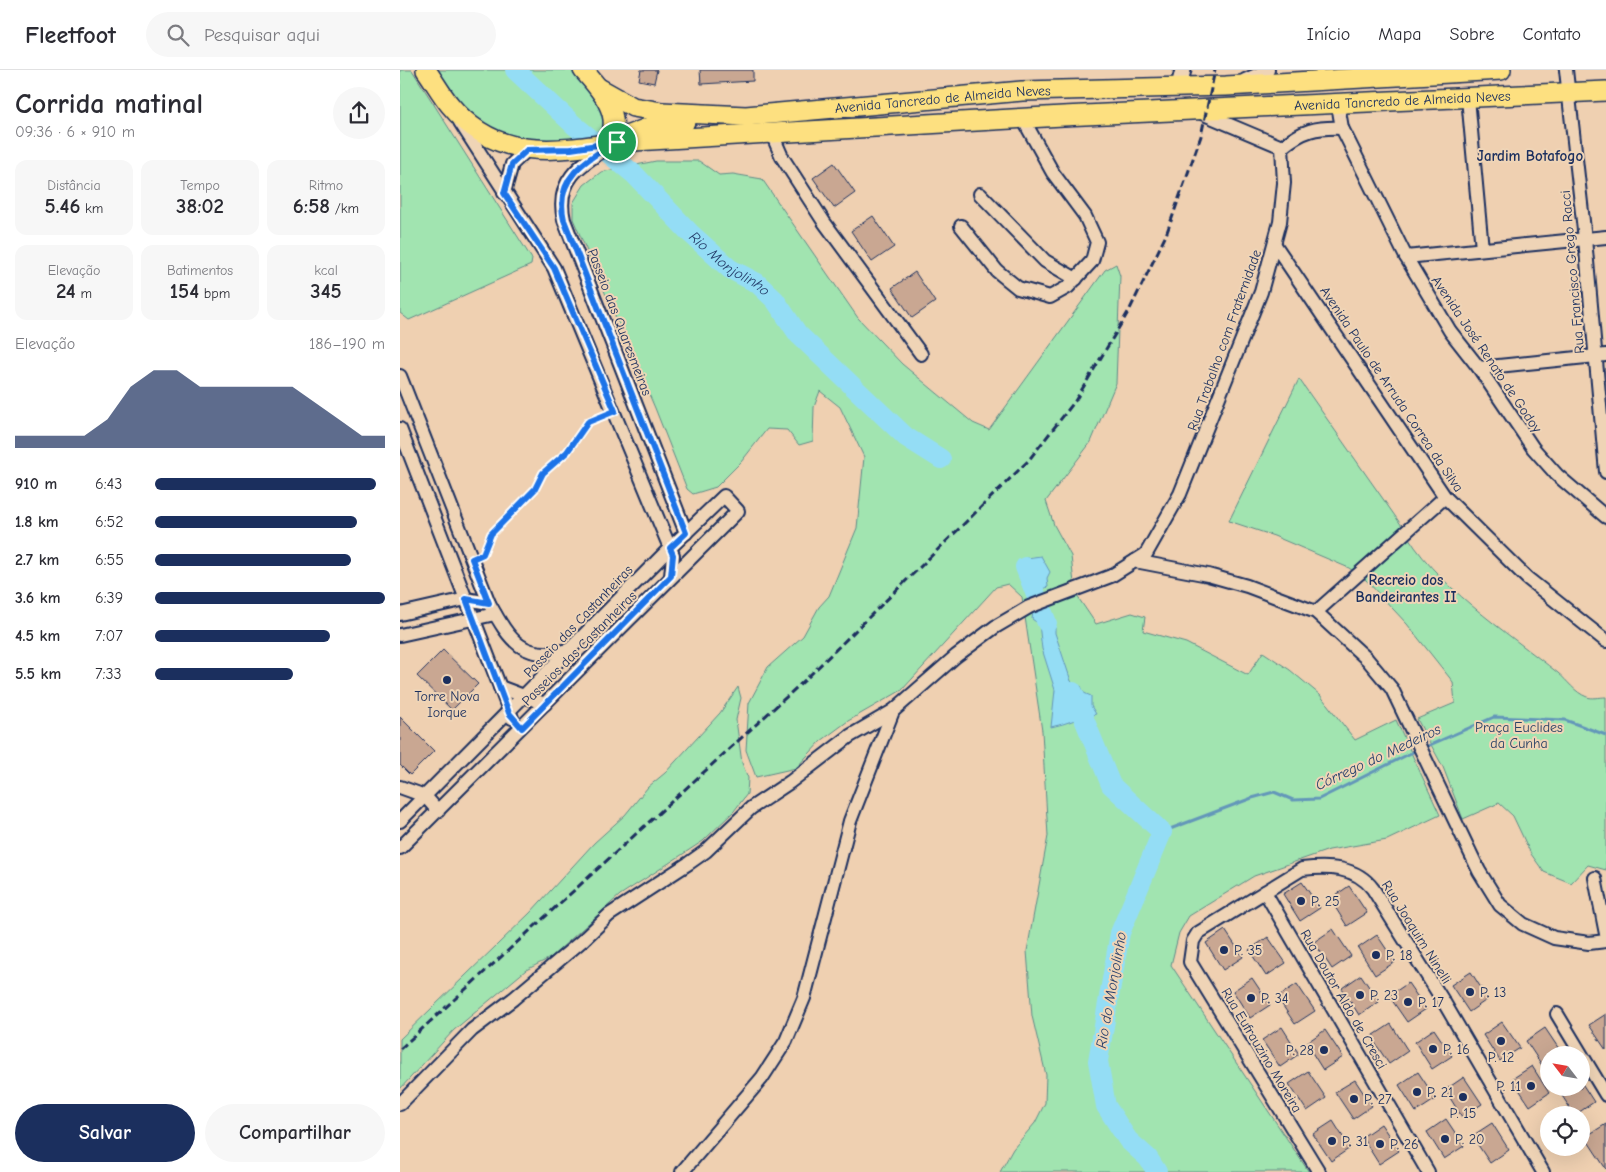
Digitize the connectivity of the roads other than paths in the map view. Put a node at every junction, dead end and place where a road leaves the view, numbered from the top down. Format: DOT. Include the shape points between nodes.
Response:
graph roads {
  1 [pos="426,70"];
  2 [pos="583,70"];
  3 [pos="1268,70"];
  4 [pos="1500,70"];
  5 [pos="1566,70"];
  6 [pos="1186,78"];
  7 [pos="1226,86"];
  8 [pos="599,88"];
  9 [pos="1063,88"];
  10 [pos="1022,91"];
  11 [pos="1606,91"];
  12 [pos="1568,92"];
  13 [pos="1468,98"];
  14 [pos="1338,105"];
  15 [pos="450,106"];
  16 [pos="1198,111"];
  17 [pos="746,116"];
  18 [pos="1063,116"];
  19 [pos="1023,119"];
  20 [pos="1342,128"];
  21 [pos="772,134"];
  22 [pos="611,144"];
  23 [pos="1282,147"];
  24 [pos="527,150"];
  25 [pos="504,193"];
  26 [pos="980,194"];
  27 [pos="961,226"];
  28 [pos="1606,237"];
  29 [pos="1585,239"];
  30 [pos="1275,245"];
  31 [pos="1482,249"];
  32 [pos="1406,257"];
  33 [pos="1076,279"];
  34 [pos="921,354"];
  35 [pos="1601,355"];
  36 [pos="1479,368"];
  37 [pos="400,376"];
  38 [pos="400,429"];
  39 [pos="1606,472"];
  40 [pos="1446,497"];
  41 [pos="1606,518"];
  42 [pos="686,533"];
  43 [pos="670,548"];
  44 [pos="1135,561"];
  45 [pos="671,576"];
  46 [pos="466,599"];
  47 [pos="492,608"];
  48 [pos="1316,612"];
  49 [pos="403,614"];
  50 [pos="474,619"];
  51 [pos="406,634"];
  52 [pos="1606,641"];
  53 [pos="571,649"];
  54 [pos="546,674"];
  55 [pos="500,687"];
  56 [pos="560,688"];
  57 [pos="525,696"];
  58 [pos="545,704"];
  59 [pos="894,711"];
  60 [pos="509,713"];
  61 [pos="522,728"];
  62 [pos="400,787"];
  63 [pos="425,796"];
  64 [pos="438,811"];
  65 [pos="402,818"];
  66 [pos="425,823"];
  67 [pos="411,837"];
  68 [pos="400,848"];
  69 [pos="1595,878"];
  70 [pos="1265,892"];
  71 [pos="1606,934"];
  72 [pos="1193,941"];
  73 [pos="1606,941"];
  74 [pos="1557,1014"];
  75 [pos="1606,1095"];
  76 [pos="400,1104"];
  77 [pos="682,1172"];
  78 [pos="1318,1172"];
  79 [pos="1428,1172"];
  80 [pos="1543,1172"];
  1 -- 15 [label="main road"];
  2 -- 8 [label="main road"];
  3 -- 7 [label="street"];
  4 -- 7 [label="main road, Avenida Tancredo de Almeida Neves"];
  5 -- 12 [label="street, Rua Francisco Grego Racci"];
  6 -- 7 [label="main road, Avenida Tancredo de Almeida Neves"];
  6 -- 9 [label="main road, Avenida Tancredo de Almeida Neves"];
  8 -- 17 [label="main road, Avenida Tancredo de Almeida Neves" via="642,109"];
  8 -- 22 [label="main road" via="615,124"];
  9 -- 10 [label="main road, Avenida Tancredo de Almeida Neves"];
  9 -- 18 [label="main road"];
  10 -- 17 [label="main road, Avenida Tancredo de Almeida Neves"];
  10 -- 19 [label="main road"];
  11 -- 12 [label="main road, Avenida Tancredo de Almeida Neves"];
  12 -- 13 [label="main road, Avenida Tancredo de Almeida Neves"];
  12 -- 29 [label="street, Rua Francisco Grego Racci"];
  13 -- 14 [label="main road, Avenida Tancredo de Almeida Neves"];
  13 -- 31 [label="street"];
  14 -- 16 [label="main road, Avenida Tancredo de Almeida Neves"];
  14 -- 20 [label="street, Avenida José Renato de Godoy"];
  15 -- 24 [label="main road" via="478,131 494,140"];
  15 -- 25 [label="street"];
  16 -- 18 [label="main road, Avenida Tancredo de Almeida Neves"];
  16 -- 23 [label="street, Avenida Tancredo de Almeida Neves"];
  17 -- 22 [label="main road" via="653,126"];
  18 -- 19 [label="main road, Avenida Tancredo de Almeida Neves"];
  19 -- 21 [label="main road, Avenida Tancredo de Almeida Neves"];
  19 -- 33 [label="street" via="1053,173 1085,216 1097,242 1092,261"];
  20 -- 23 [label="street" via="1321,127 1297,134"];
  20 -- 32 [label="street, Avenida José Renato de Godoy"];
  21 -- 22 [label="main road, Avenida Tancredo de Almeida Neves"];
  21 -- 34 [label="street" via="782,157 824,222"];
  22 -- 24 [label="main road"];
  22 -- 42 [label="street, Passeio das Quaresmeiras" via="574,172 564,190 561,206"];
  23 -- 30 [label="street, Rua Trabalho com Fraternidade" via="1284,183"];
  24 -- 25 [label="street" via="512,164"];
  25 -- 43 [label="street" via="554,268"];
  26 -- 33 [label="street" via="1045,261"];
  27 -- 33 [label="street" via="997,271 1018,288 1050,297"];
  28 -- 29 [label="street"];
  29 -- 31 [label="street"];
  29 -- 35 [label="street, Rua Francisco Grego Racci"];
  30 -- 40 [label="street, Avenida Paulo de Arruda Correa da Silva"];
  30 -- 44 [label="street, Rua Trabalho com Fraternidade" via="1237,356 1180,494 1146,554"];
  31 -- 32 [label="street"];
  32 -- 36 [label="street, Avenida José Renato de Godoy" via="1450,332"];
  35 -- 36 [label="street"];
  35 -- 39 [label="street, Rua Francisco Grego Racci"];
  36 -- 41 [label="street, Avenida José Renato de Godoy" via="1533,448 1557,475"];
  37 -- 47 [label="street"];
  38 -- 46 [label="street"];
  40 -- 48 [label="street"];
  40 -- 52 [label="street, Avenida Paulo de Arruda Correa da Silva" via="1527,578"];
  42 -- 43 [label="street"];
  42 -- 45 [label="street, Passeios das Castanheiras" via="724,496 738,511"];
  43 -- 45 [label="street" via="673,555"];
  43 -- 53 [label="street, Passeio das Castanheiras"];
  44 -- 48 [label="street" via="1208,575"];
  44 -- 59 [label="street, Rua Trabalho com Fraternidade" via="1111,576 1029,607 995,626"];
  45 -- 56 [label="street, Passeios das Castanheiras"];
  46 -- 47 [label="street"];
  46 -- 49 [label="street"];
  46 -- 50 [label="street"];
  47 -- 50 [label="street"];
  47 -- 53 [label="street" via="508,635 527,650 551,654"];
  48 -- 73 [label="street" via="1367,659 1392,689 1478,871 1500,905 1523,924 1554,938"];
  49 -- 51 [label="street"];
  50 -- 51 [label="street"];
  50 -- 55 [label="street"];
  53 -- 54 [label="street, Passeio das Castanheiras"];
  54 -- 56 [label="street"];
  54 -- 57 [label="street, Passeio das Castanheiras"];
  55 -- 57 [label="street"];
  55 -- 60 [label="street"];
  56 -- 58 [label="street, Passeios das Castanheiras"];
  57 -- 58 [label="street"];
  57 -- 60 [label="street, Passeio das Castanheiras"];
  58 -- 61 [label="street, Passeios das Castanheiras"];
  59 -- 76 [label="street" via="850,736 751,808 706,851 610,914 541,976 472,1030"];
  59 -- 77 [label="street" via="850,821 804,998 786,1041 762,1078"];
  60 -- 61 [label="street"];
  60 -- 63 [label="street, Passeio das Castanheiras"];
  61 -- 64 [label="street, Passeios das Castanheiras"];
  62 -- 63 [label="street"];
  63 -- 64 [label="street"];
  63 -- 65 [label="street, Passeio das Castanheiras"];
  64 -- 66 [label="street, Passeios das Castanheiras"];
  65 -- 66 [label="street" via="420,817"];
  65 -- 67 [label="street"];
  66 -- 67 [label="street, Passeios das Castanheiras"];
  67 -- 68 [label="street, Passeios das Castanheiras"];
  69 -- 71 [label="street"];
  70 -- 72 [label="street, Rua Joaquim Ninelli" via="1198,933"];
  70 -- 79 [label="street, Rua Doutor Aldo de Cresci"];
  70 -- 80 [label="street, Rua Joaquim Ninelli" via="1302,869 1321,867 1340,869 1368,882 1445,1004"];
  72 -- 78 [label="street, Rua Eufrauzino Moreira" via="1190,962"];
  74 -- 75 [label="street"];
}
